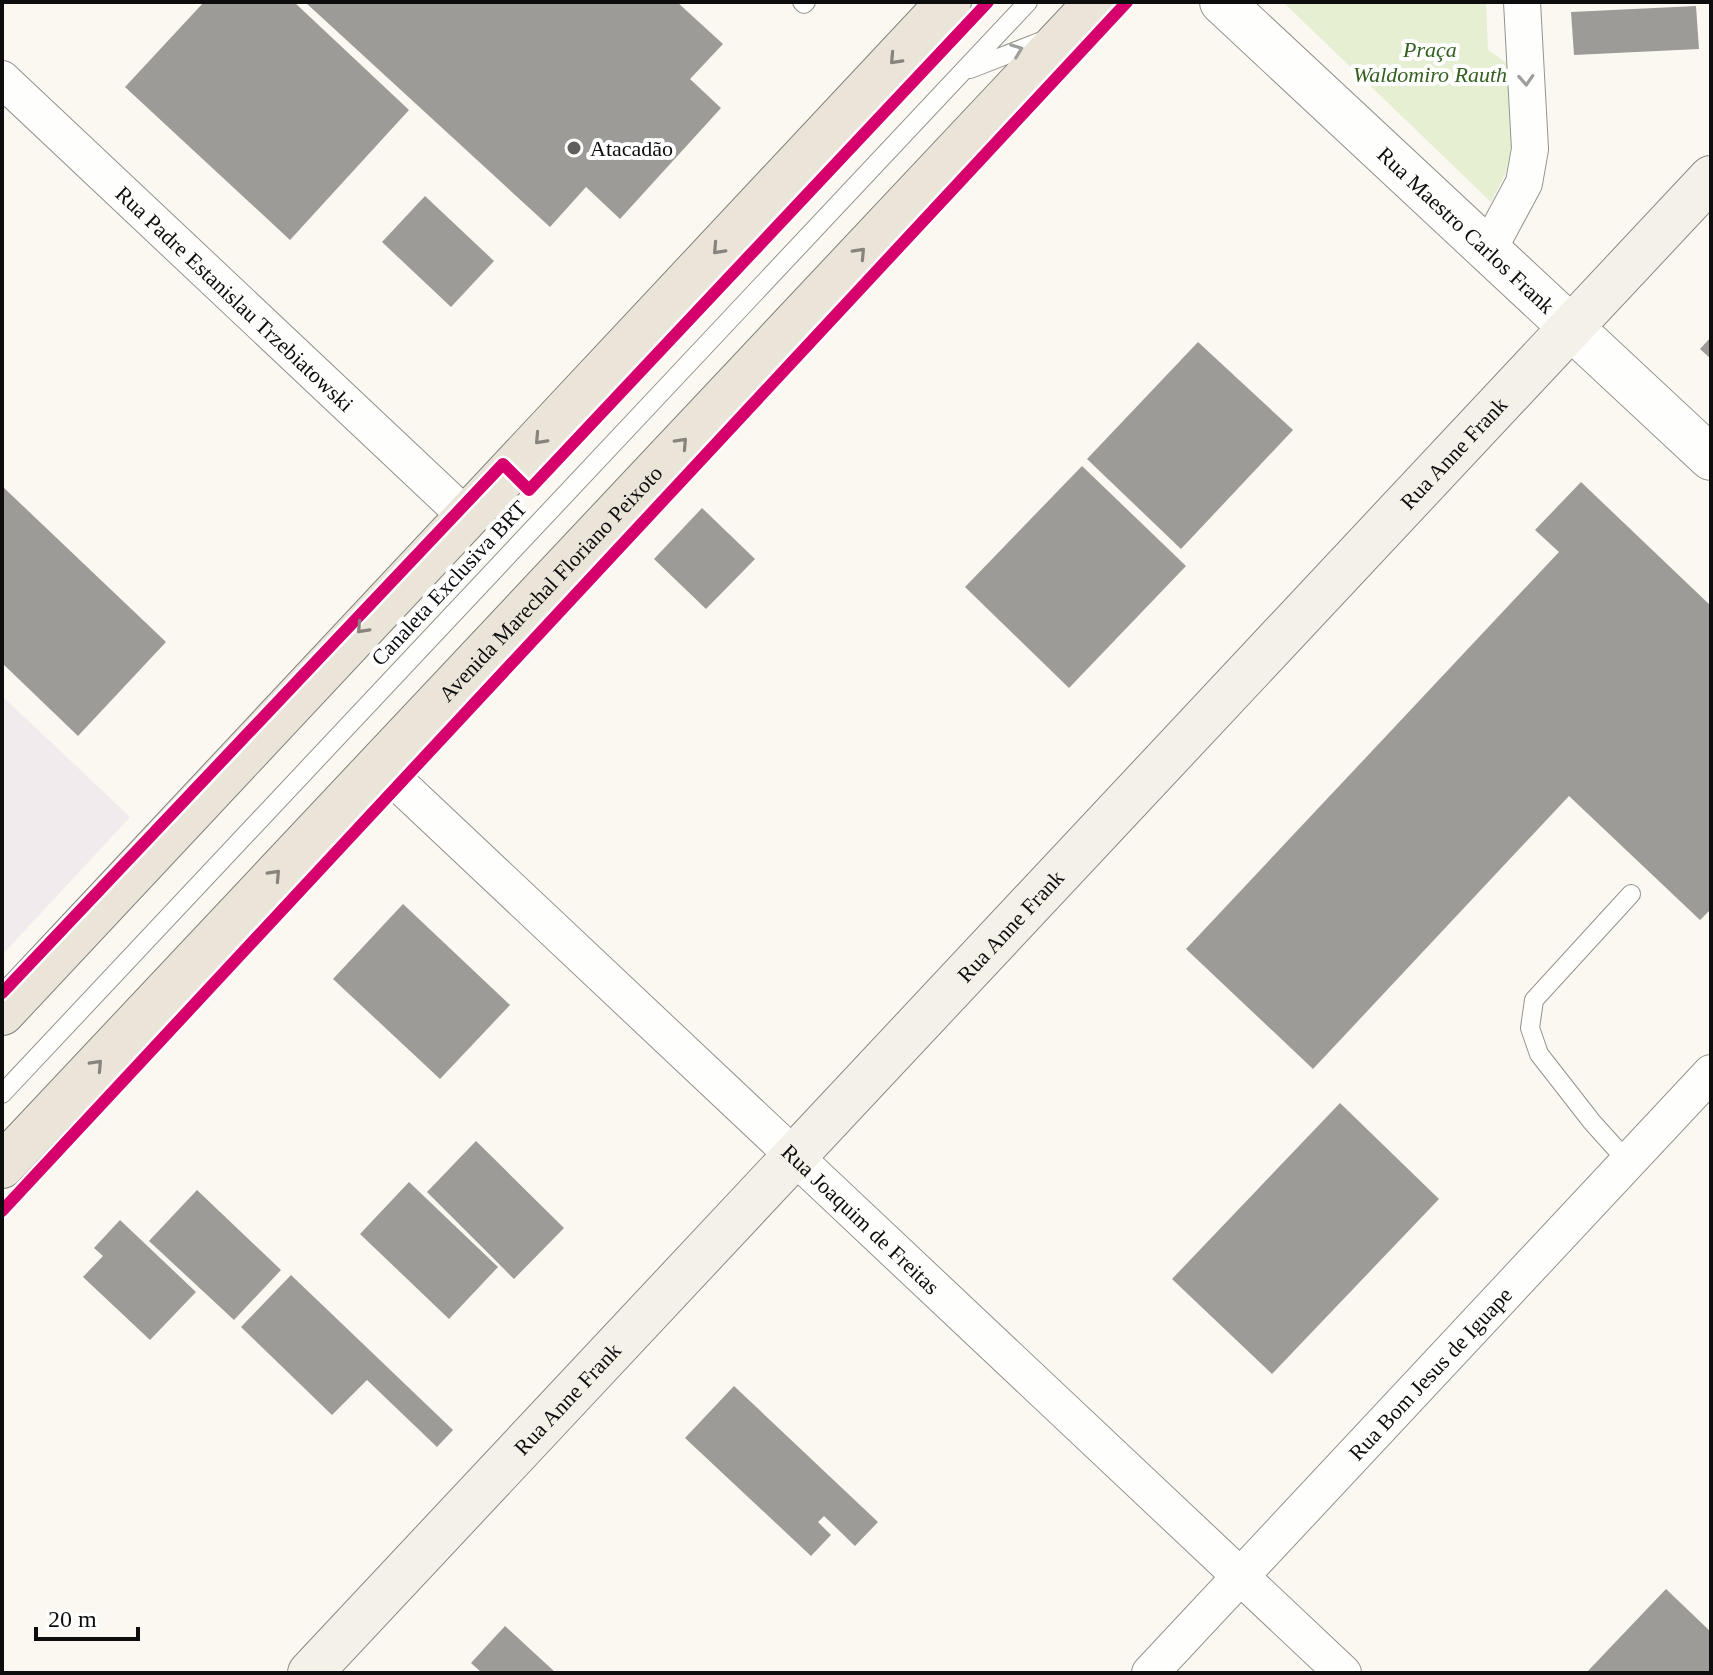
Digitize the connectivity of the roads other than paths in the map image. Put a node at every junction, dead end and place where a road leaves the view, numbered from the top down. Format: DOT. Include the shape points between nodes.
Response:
graph roads {
  1 [pos="949,2"];
  2 [pos="1028,2"];
  3 [pos="1222,2"];
  4 [pos="1522,2"];
  5 [pos="1084,16"];
  6 [pos="963,71"];
  7 [pos="2,79"];
  8 [pos="1711,178"];
  9 [pos="1488,250"];
  10 [pos="1572,327"];
  11 [pos="1711,458"];
  12 [pos="467,517"];
  13 [pos="379,765"];
  14 [pos="1631,894"];
  15 [pos="2,1013"];
  16 [pos="1711,1073"];
  17 [pos="2,1094"];
  18 [pos="795,1156"];
  19 [pos="1628,1162"];
  20 [pos="2,1166"];
  21 [pos="1241,1576"];
  22 [pos="310,1673"];
  23 [pos="1150,1673"];
  24 [pos="1343,1673"];
  1 -- 12 [label="main road, one-way"];
  2 -- 6 [label="lane, Canaleta Exclusiva BRT"];
  3 -- 9 [label="street, Rua Maestro Carlos Frank"];
  4 -- 9 [label="street, one-way" via="1530,149 1524,183"];
  6 -- 5 [label="lane, Canaleta Exclusiva BRT, one-way"];
  13 -- 5 [label="main road, Avenida Marechal Floriano Peixoto, one-way"];
  6 -- 17 [label="lane, Canaleta Exclusiva BRT"];
  7 -- 12 [label="street, Rua Padre Estanislau Trzebiatowski"];
  8 -- 10 [label="main road, Rua Anne Frank"];
  9 -- 10 [label="street, Rua Maestro Carlos Frank"];
  10 -- 11 [label="street, Rua Maestro Carlos Frank"];
  10 -- 18 [label="main road, Rua Anne Frank"];
  12 -- 15 [label="main road, one-way"];
  13 -- 18 [label="street, Rua Joaquim de Freitas"];
  20 -- 13 [label="main road, Avenida Marechal Floriano Peixoto, one-way"];
  14 -- 19 [label="lane" via="1534,1000 1530,1028 1539,1054"];
  16 -- 19 [label="street, Rua Bom Jesus de Iguape"];
  18 -- 21 [label="street, Rua Joaquim de Freitas"];
  18 -- 22 [label="main road, Rua Anne Frank"];
  19 -- 21 [label="street, Rua Bom Jesus de Iguape"];
  21 -- 23 [label="street, Rua Bom Jesus de Iguape"];
  21 -- 24 [label="street, Rua Joaquim de Freitas"];
}
